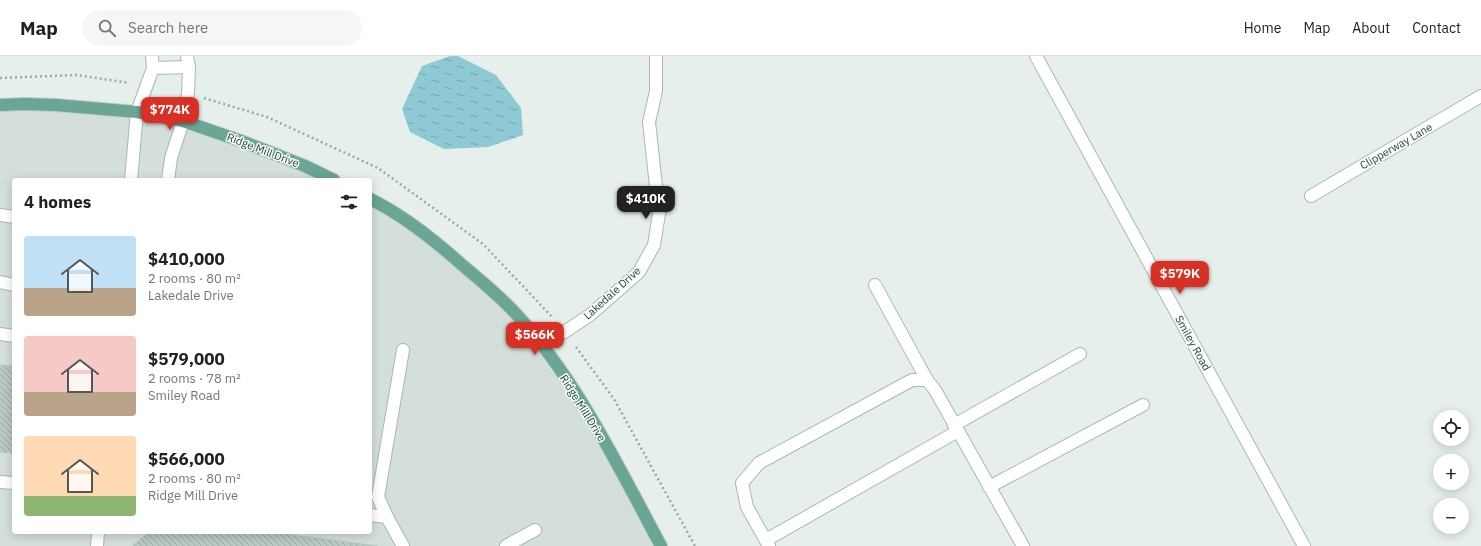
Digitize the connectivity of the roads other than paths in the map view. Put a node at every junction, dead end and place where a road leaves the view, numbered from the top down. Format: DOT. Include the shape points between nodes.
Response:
graph roads {
  1 [pos="152,56"];
  2 [pos="656,56"];
  3 [pos="1036,56"];
  4 [pos="188,61"];
  5 [pos="153,68"];
  6 [pos="1481,96"];
  7 [pos="0,105"];
  8 [pos="137,112"];
  9 [pos="183,121"];
  10 [pos="131,178"];
  11 [pos="168,178"];
  12 [pos="330,178"];
  13 [pos="1312,196"];
  14 [pos="372,200"];
  15 [pos="0,215"];
  16 [pos="12,217"];
  17 [pos="0,282"];
  18 [pos="12,284"];
  19 [pos="875,285"];
  20 [pos="0,334"];
  21 [pos="12,336"];
  22 [pos="542,345"];
  23 [pos="402,350"];
  24 [pos="1080,354"];
  25 [pos="927,380"];
  26 [pos="1143,405"];
  27 [pos="956,428"];
  28 [pos="0,482"];
  29 [pos="12,483"];
  30 [pos="990,487"];
  31 [pos="372,515"];
  32 [pos="387,517"];
  33 [pos="535,530"];
  34 [pos="98,534"];
  35 [pos="767,543"];
  36 [pos="97,546"];
  37 [pos="403,546"];
  38 [pos="506,546"];
  39 [pos="661,546"];
  40 [pos="1023,546"];
  41 [pos="1304,546"];
  1 -- 5 [label="street"];
  2 -- 22 [label="street, Lakedale Drive" via="656,91 649,122 659,214 654,245 639,272 590,315"];
  3 -- 41 [label="street, Smiley Road"];
  4 -- 5 [label="street"];
  4 -- 9 [label="street" via="188,93"];
  5 -- 8 [label="street"];
  6 -- 13 [label="street, Clipperway Lane"];
  7 -- 8 [label="main road, Ridge Mill Drive" via="50,105"];
  8 -- 9 [label="main road, Ridge Mill Drive"];
  8 -- 10 [label="street"];
  9 -- 11 [label="street" via="171,158"];
  9 -- 12 [label="main road, Ridge Mill Drive" via="292,160"];
  14 -- 22 [label="main road, Ridge Mill Drive" via="434,240 516,314"];
  15 -- 16 [label="street"];
  17 -- 18 [label="street"];
  19 -- 25 [label="street"];
  20 -- 21 [label="street"];
  22 -- 39 [label="main road, Ridge Mill Drive" via="603,438"];
  23 -- 32 [label="street" via="378,497"];
  24 -- 27 [label="street"];
  25 -- 27 [label="street"];
  25 -- 35 [label="street" via="912,380 759,463 742,483 747,506"];
  26 -- 30 [label="street"];
  27 -- 30 [label="street"];
  27 -- 35 [label="street"];
  28 -- 29 [label="street"];
  30 -- 40 [label="street"];
  31 -- 32 [label="street"];
  32 -- 37 [label="street"];
  33 -- 38 [label="street"];
  34 -- 36 [label="street"];
}
